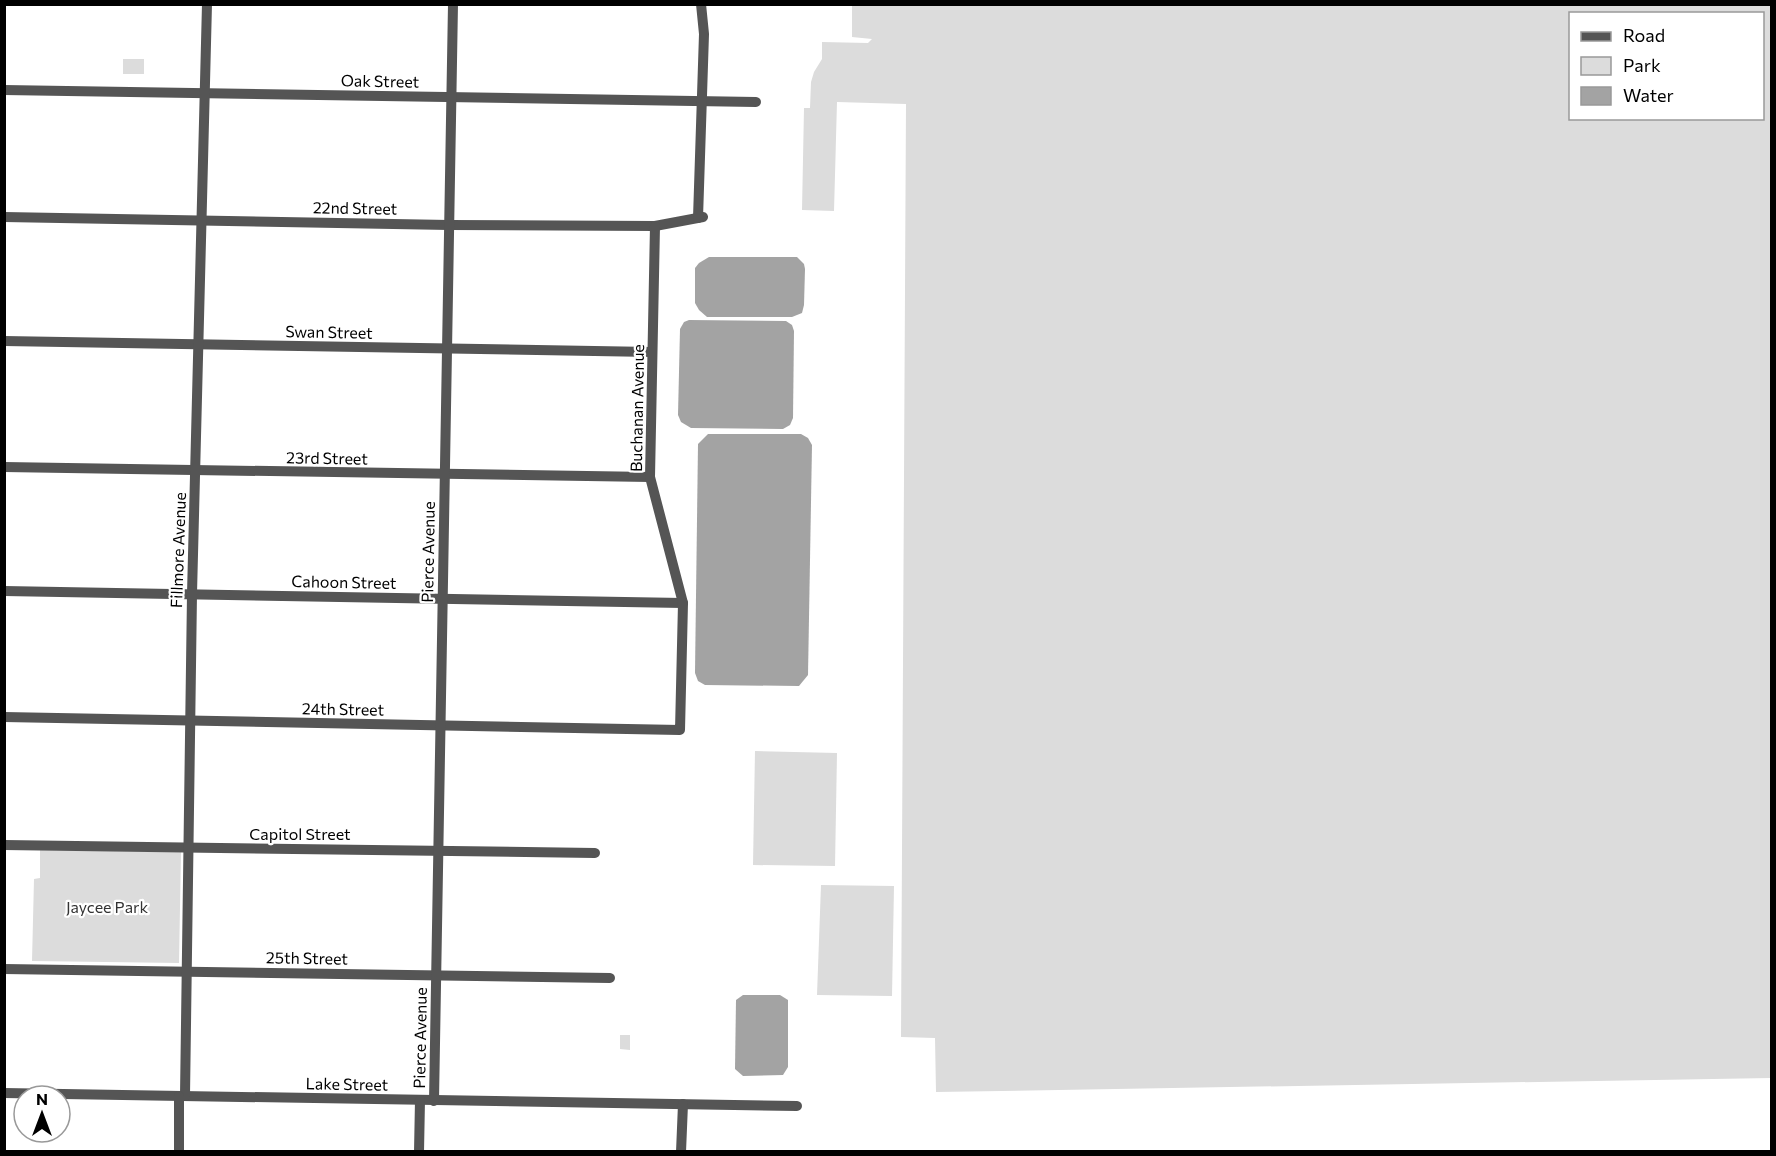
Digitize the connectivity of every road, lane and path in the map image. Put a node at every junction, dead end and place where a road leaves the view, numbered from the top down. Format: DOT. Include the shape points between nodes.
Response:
graph roads {
  1 [pos="207,4"];
  2 [pos="453,4"];
  3 [pos="701,4"];
  4 [pos="4,90"];
  5 [pos="205,93"];
  6 [pos="451,97"];
  7 [pos="702,101"];
  8 [pos="756,102"];
  9 [pos="4,217"];
  10 [pos="203,220"];
  11 [pos="449,225"];
  12 [pos="655,226"];
  13 [pos="4,342"];
  14 [pos="198,345"];
  15 [pos="447,349"];
  16 [pos="652,351"];
  17 [pos="4,467"];
  18 [pos="196,471"];
  19 [pos="445,476"];
  20 [pos="650,477"];
  21 [pos="4,591"];
  22 [pos="192,594"];
  23 [pos="442,599"];
  24 [pos="683,603"];
  25 [pos="4,717"];
  26 [pos="189,720"];
  27 [pos="440,726"];
  28 [pos="680,730"];
  29 [pos="4,845"];
  30 [pos="189,848"];
  31 [pos="438,850"];
  32 [pos="595,853"];
  33 [pos="4,969"];
  34 [pos="187,971"];
  35 [pos="436,975"];
  36 [pos="610,978"];
  37 [pos="4,1093"];
  38 [pos="182,1096"];
  39 [pos="420,1100"];
  40 [pos="434,1101"];
  41 [pos="683,1104"];
  42 [pos="797,1106"];
  43 [pos="179,1152"];
  44 [pos="419,1152"];
  45 [pos="681,1152"];
  1 -- 5 [label="street, Fillmore Avenue"];
  2 -- 6 [label="street, Pierce Avenue"];
  3 -- 7 [label="street"];
  4 -- 5 [label="street, Oak Street"];
  5 -- 6 [label="street, Oak Street"];
  5 -- 10 [label="street, Fillmore Avenue"];
  6 -- 7 [label="street, Oak Street"];
  6 -- 11 [label="street, Pierce Avenue"];
  7 -- 8 [label="street, Oak Street"];
  7 -- 12 [label="street, 22nd Street" via="701,217"];
  9 -- 10 [label="street, 22nd Street"];
  10 -- 11 [label="street, 22nd Street"];
  10 -- 14 [label="street, Fillmore Avenue"];
  11 -- 12 [label="street, 22nd Street"];
  11 -- 15 [label="street, Pierce Avenue"];
  12 -- 16 [label="street, Buchanan Avenue"];
  13 -- 14 [label="street, Swan Street"];
  14 -- 15 [label="street, Swan Street"];
  14 -- 18 [label="street, Fillmore Avenue"];
  15 -- 16 [label="street, Swan Street"];
  15 -- 19 [label="street, Pierce Avenue"];
  16 -- 20 [label="street, Buchanan Avenue"];
  17 -- 18 [label="street, 23rd Street"];
  18 -- 19 [label="street, 23rd Street"];
  18 -- 22 [label="street, Fillmore Avenue"];
  19 -- 20 [label="street, 23rd Street"];
  19 -- 23 [label="street, Pierce Avenue"];
  20 -- 24 [label="street, Buchanan Avenue"];
  21 -- 22 [label="street, Cahoon Street"];
  22 -- 23 [label="street, Cahoon Street"];
  22 -- 26 [label="street, Fillmore Avenue"];
  23 -- 24 [label="street, Cahoon Street"];
  23 -- 27 [label="street, Pierce Avenue"];
  24 -- 28 [label="street, Buchanan Avenue"];
  25 -- 26 [label="street, 24th Street"];
  26 -- 27 [label="street, 24th Street"];
  26 -- 30 [label="street, Fillmore Avenue"];
  27 -- 28 [label="street, 24th Street"];
  27 -- 31 [label="street, Pierce Avenue"];
  29 -- 30 [label="street, Capitol Street"];
  30 -- 31 [label="street, Capitol Street"];
  30 -- 34 [label="street, Fillmore Avenue"];
  31 -- 32 [label="street, Capitol Street"];
  31 -- 35 [label="street, Pierce Avenue"];
  33 -- 34 [label="street, 25th Street"];
  34 -- 35 [label="street, 25th Street"];
  34 -- 38 [label="street, Fillmore Avenue"];
  35 -- 36 [label="street, 25th Street"];
  35 -- 40 [label="street, Pierce Avenue"];
  37 -- 38 [label="street, Lake Street"];
  38 -- 39 [label="street, Lake Street"];
  38 -- 43 [label="street, Fillmore Avenue"];
  39 -- 40 [label="street, Lake Street"];
  39 -- 44 [label="street, Pierce Avenue"];
  40 -- 41 [label="street, Lake Street"];
  41 -- 42 [label="street, Lake Street"];
  41 -- 45 [label="street"];
}
